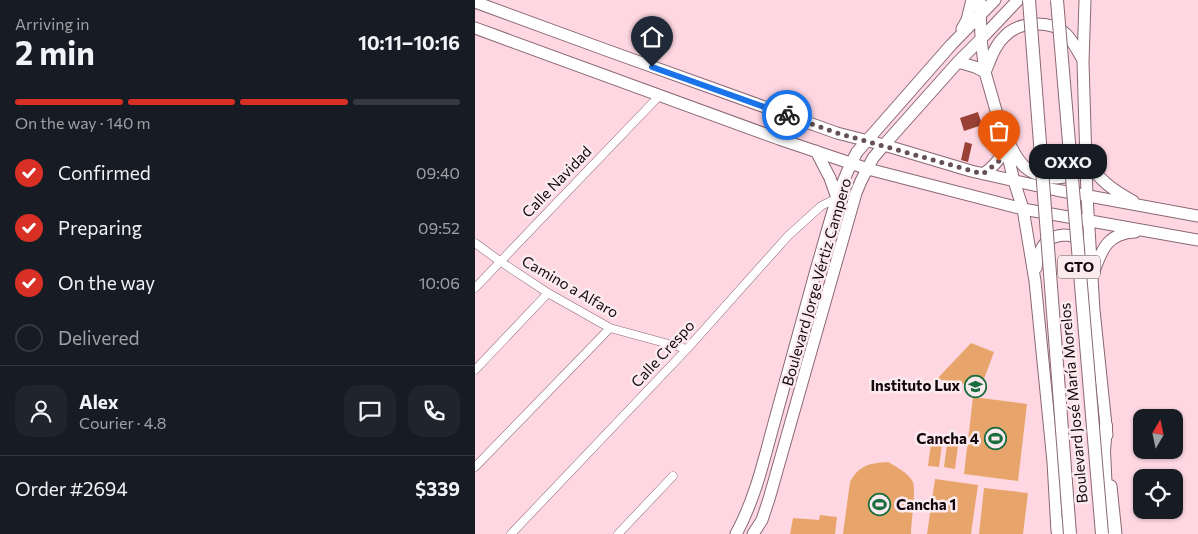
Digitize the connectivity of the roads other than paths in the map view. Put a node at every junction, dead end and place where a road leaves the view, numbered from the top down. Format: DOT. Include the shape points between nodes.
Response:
graph roads {
  1 [pos="972,0"];
  2 [pos="980,0"];
  3 [pos="995,0"];
  4 [pos="1018,0"];
  5 [pos="1029,0"];
  6 [pos="1057,0"];
  7 [pos="1085,0"];
  8 [pos="475,2"];
  9 [pos="980,16"];
  10 [pos="475,28"];
  11 [pos="981,39"];
  12 [pos="951,45"];
  13 [pos="958,62"];
  14 [pos="1083,62"];
  15 [pos="985,72"];
  16 [pos="660,95"];
  17 [pos="885,120"];
  18 [pos="899,127"];
  19 [pos="1001,128"];
  20 [pos="837,133"];
  21 [pos="867,141"];
  22 [pos="1086,143"];
  23 [pos="884,145"];
  24 [pos="1005,149"];
  25 [pos="816,151"];
  26 [pos="911,154"];
  27 [pos="1086,161"];
  28 [pos="851,164"];
  29 [pos="868,169"];
  30 [pos="983,174"];
  31 [pos="1013,181"];
  32 [pos="1087,196"];
  33 [pos="837,198"];
  34 [pos="1143,207"];
  35 [pos="1023,208"];
  36 [pos="1198,216"];
  37 [pos="1089,221"];
  38 [pos="1147,231"];
  39 [pos="844,237"];
  40 [pos="825,238"];
  41 [pos="1198,240"];
  42 [pos="475,243"];
  43 [pos="501,262"];
  44 [pos="1091,262"];
  45 [pos="1092,278"];
  46 [pos="1035,281"];
  47 [pos="475,288"];
  48 [pos="548,293"];
  49 [pos="610,328"];
  50 [pos="687,349"];
  51 [pos="475,370"];
  52 [pos="1106,426"];
  53 [pos="475,467"];
  54 [pos="673,476"];
  55 [pos="1058,530"];
  56 [pos="511,534"];
  57 [pos="618,534"];
  58 [pos="735,534"];
  59 [pos="753,534"];
  60 [pos="1070,534"];
  61 [pos="1101,534"];
  62 [pos="1108,534"];
  63 [pos="1116,534"];
  1 -- 12 [label="main road" via="967,20"];
  2 -- 9 [label="main road"];
  3 -- 9 [label="main road, Boulevard Jorge Vértiz Campero"];
  4 -- 11 [label="main road, Boulevard Jorge Vértiz Campero"];
  5 -- 60 [label="main road, Boulevard José María Morelos / GTO, bridge"];
  6 -- 61 [label="main road, Boulevard José María Morelos / GTO, bridge"];
  7 -- 14 [label="main road"];
  8 -- 20 [label="main road"];
  9 -- 11 [label="main road"];
  9 -- 12 [label="main road, Boulevard Jorge Vértiz Campero"];
  10 -- 16 [label="main road"];
  11 -- 13 [label="main road, Boulevard Jorge Vértiz Campero"];
  11 -- 15 [label="main road"];
  12 -- 17 [label="main road, Boulevard Jorge Vértiz Campero"];
  13 -- 15 [label="main road"];
  13 -- 18 [label="main road, Boulevard Jorge Vértiz Campero"];
  14 -- 15 [label="main road" via="1065,34 1055,27 1031,24 1006,34"];
  14 -- 22 [label="main road"];
  15 -- 19 [label="main road"];
  16 -- 25 [label="main road"];
  16 -- 43 [label="street, Calle Navidad"];
  17 -- 20 [label="main road" via="865,130"];
  17 -- 21 [label="main road, Boulevard Jorge Vértiz Campero"];
  18 -- 23 [label="main road, Boulevard Jorge Vértiz Campero"];
  18 -- 26 [label="main road" via="901,142"];
  19 -- 22 [label="main road" via="1025,167 1056,178 1073,172"];
  19 -- 24 [label="main road"];
  20 -- 21 [label="main road"];
  21 -- 23 [label="main road"];
  21 -- 28 [label="main road, Boulevard Jorge Vértiz Campero"];
  22 -- 27 [label="main road"];
  23 -- 26 [label="main road"];
  23 -- 29 [label="main road, Boulevard Jorge Vértiz Campero"];
  24 -- 30 [label="main road" via="999,161"];
  24 -- 31 [label="main road"];
  25 -- 28 [label="main road"];
  25 -- 33 [label="main road"];
  26 -- 30 [label="main road"];
  27 -- 32 [label="main road"];
  27 -- 34 [label="main road" via="1116,192"];
  28 -- 29 [label="main road"];
  28 -- 33 [label="main road, Boulevard Jorge Vértiz Campero"];
  29 -- 35 [label="main road"];
  29 -- 39 [label="main road, Boulevard Jorge Vértiz Campero" via="856,194"];
  30 -- 31 [label="main road"];
  31 -- 32 [label="main road"];
  31 -- 35 [label="main road"];
  32 -- 34 [label="main road"];
  32 -- 37 [label="main road"];
  33 -- 40 [label="main road, Boulevard Jorge Vértiz Campero"];
  33 -- 50 [label="street, Calle Crespo" via="821,206 788,236"];
  34 -- 36 [label="main road"];
  35 -- 37 [label="main road"];
  35 -- 46 [label="main road"];
  37 -- 38 [label="main road"];
  37 -- 44 [label="main road"];
  38 -- 41 [label="main road"];
  38 -- 45 [label="main road" via="1120,234 1110,240 1100,255"];
  39 -- 40 [label="main road" via="842,229 835,226"];
  39 -- 59 [label="main road, Boulevard Jorge Vértiz Campero" via="769,499"];
  40 -- 58 [label="main road, Boulevard Jorge Vértiz Campero" via="761,471 744,520"];
  42 -- 43 [label="street, Camino a Alfaro"];
  43 -- 47 [label="street, Calle Navidad"];
  43 -- 48 [label="street, Camino a Alfaro"];
  44 -- 45 [label="main road"];
  44 -- 46 [label="main road" via="1079,239 1067,235 1051,238 1046,240 1039,253"];
  45 -- 52 [label="main road"];
  46 -- 55 [label="main road"];
  48 -- 49 [label="street, Camino a Alfaro"];
  48 -- 51 [label="street"];
  49 -- 50 [label="street, Camino a Alfaro"];
  49 -- 53 [label="street"];
  50 -- 56 [label="street, Calle Crespo"];
  52 -- 62 [label="main road" via="1103,452"];
  52 -- 63 [label="main road"];
  54 -- 57 [label="street"];
}
